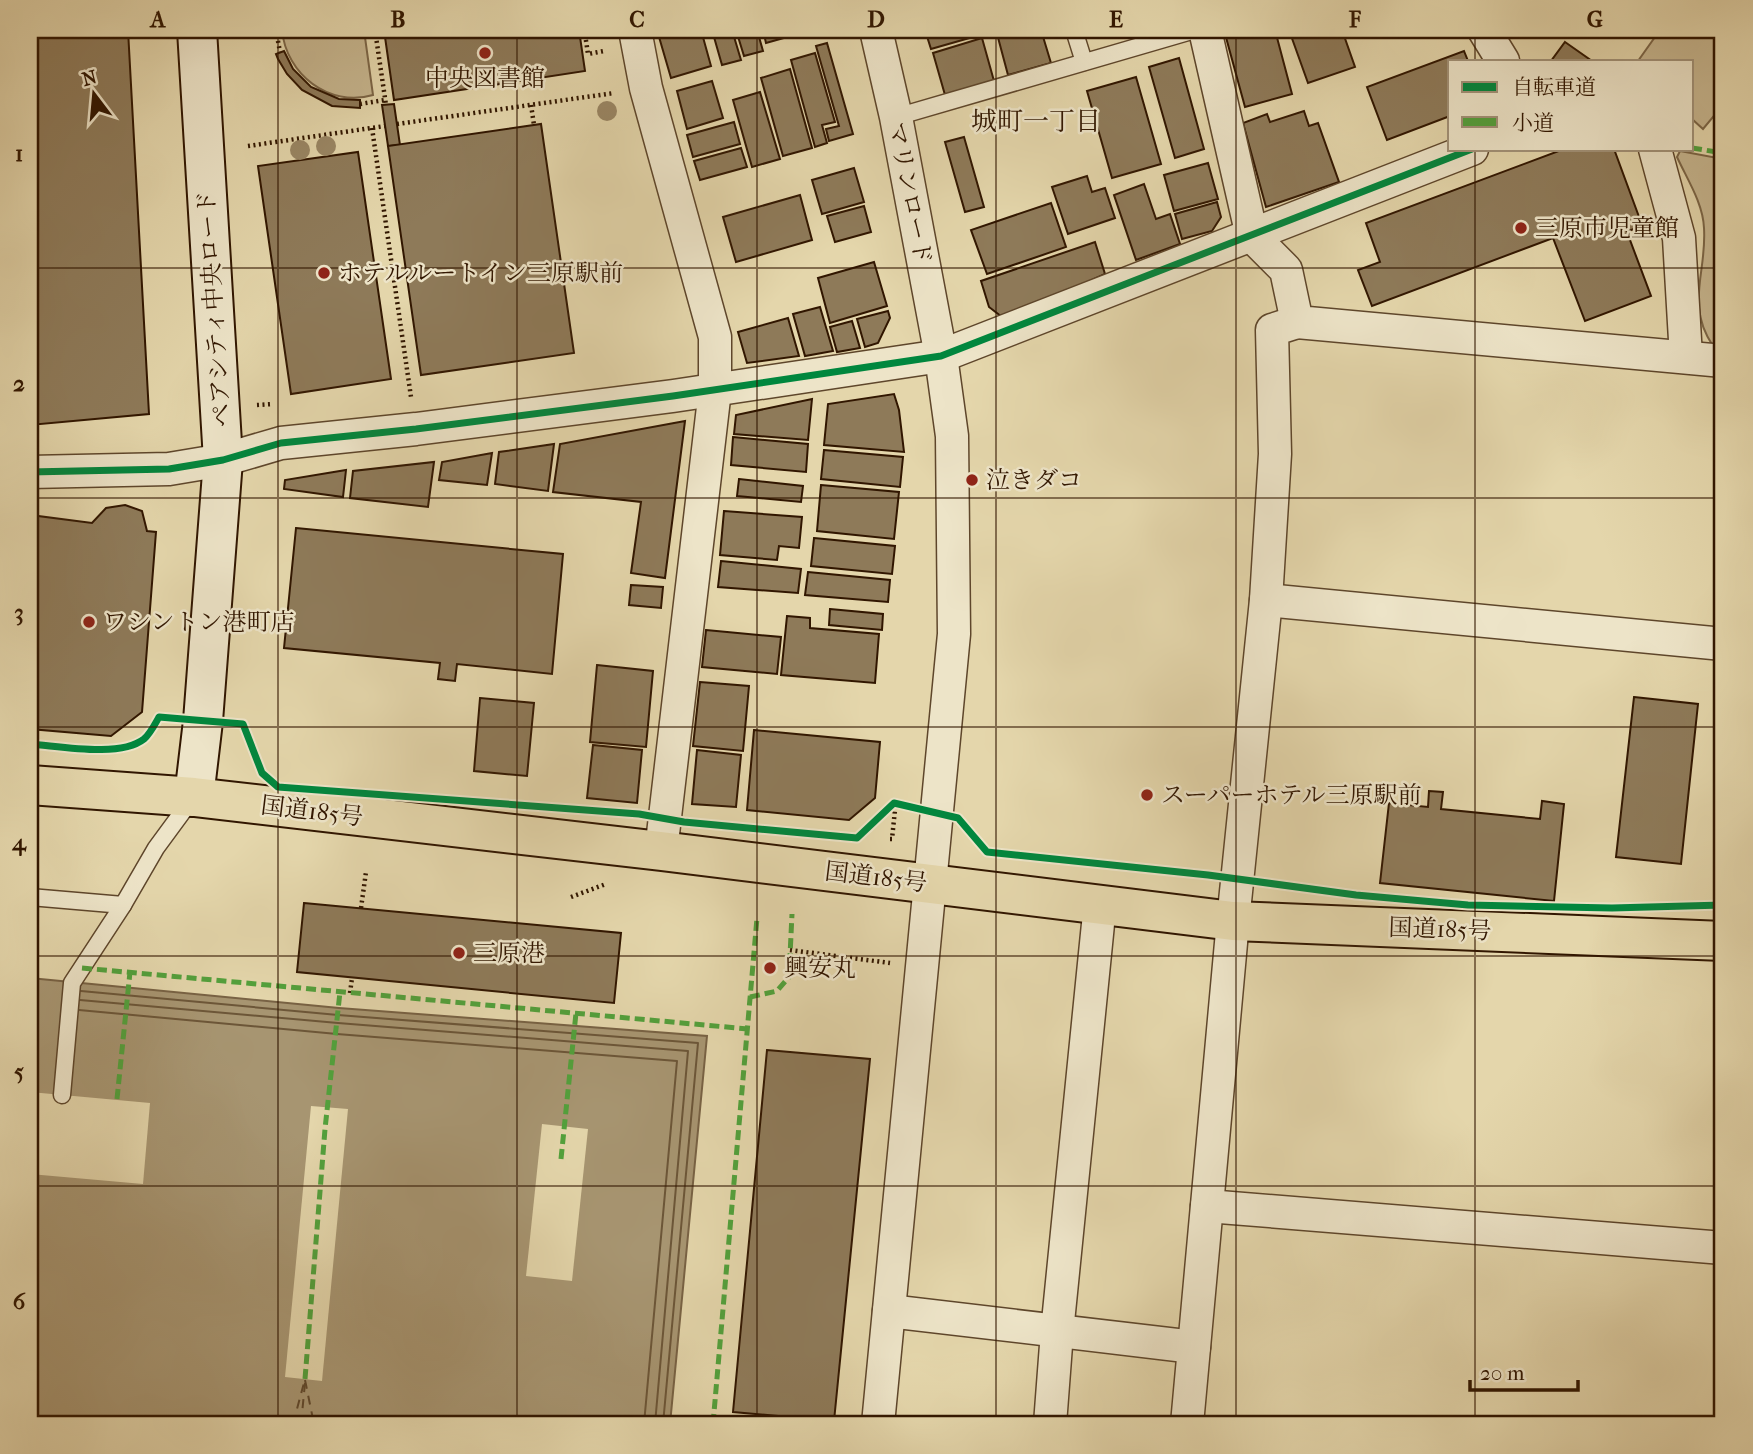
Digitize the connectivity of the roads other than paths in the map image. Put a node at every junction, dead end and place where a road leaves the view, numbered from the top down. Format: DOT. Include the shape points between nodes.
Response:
graph roads {
  1 [pos="197,30"];
  2 [pos="635,30"];
  3 [pos="876,30"];
  4 [pos="1074,30"];
  5 [pos="1195,30"];
  6 [pos="1205,30"];
  7 [pos="1484,30"];
  8 [pos="1502,60"];
  9 [pos="1084,62"];
  10 [pos="896,117"];
  11 [pos="1469,150"];
  12 [pos="1655,150"];
  13 [pos="1252,236"];
  14 [pos="1297,322"];
  15 [pos="941,356"];
  16 [pos="1686,356"];
  17 [pos="1723,361"];
  18 [pos="715,390"];
  19 [pos="223,460"];
  20 [pos="30,472"];
  21 [pos="1266,600"];
  22 [pos="1723,644"];
  23 [pos="30,785"];
  24 [pos="194,797"];
  25 [pos="662,851"];
  26 [pos="930,883"];
  27 [pos="30,897"];
  28 [pos="1100,904"];
  29 [pos="123,905"];
  30 [pos="1233,920"];
  31 [pos="1723,942"];
  32 [pos="62,1094"];
  33 [pos="1207,1206"];
  34 [pos="1723,1248"];
  35 [pos="889,1311"];
  36 [pos="1057,1332"];
  37 [pos="1194,1346"];
  38 [pos="878,1424"];
  39 [pos="1050,1424"];
  40 [pos="1187,1424"];
  1 -- 19 [label="street, ペアシティ中央ロード"];
  2 -- 18 [label="street" via="646,88 715,337"];
  3 -- 10 [label="street, マリンロード"];
  4 -- 9 [label="lane"];
  5 -- 9 [label="lane"];
  6 -- 13 [label="street"];
  7 -- 8 [label="street"];
  9 -- 10 [label="lane"];
  10 -- 15 [label="street, マリンロード"];
  11 -- 13 [label="street"];
  12 -- 16 [label="street" via="1679,238"];
  13 -- 14 [label="street" via="1286,270"];
  13 -- 15 [label="street"];
  14 -- 16 [label="street"];
  14 -- 21 [label="street" via="1272,330 1275,454"];
  15 -- 18 [label="street"];
  15 -- 26 [label="street, マリンロード" via="952,436 954,634"];
  16 -- 17 [label="street"];
  18 -- 19 [label="street" via="281,443"];
  18 -- 25 [label="street"];
  19 -- 20 [label="street" via="169,469"];
  19 -- 24 [label="street, ペアシティ中央ロード"];
  21 -- 22 [label="street"];
  21 -- 30 [label="street"];
  23 -- 24 [label="highway, 国道185号"];
  24 -- 25 [label="highway, 国道185号"];
  24 -- 29 [label="lane" via="156,848"];
  25 -- 26 [label="highway, 国道185号"];
  26 -- 28 [label="highway, 国道185号"];
  26 -- 35 [label="street, マリンロード"];
  27 -- 29 [label="lane"];
  28 -- 30 [label="highway, 国道185号"];
  28 -- 36 [label="street"];
  29 -- 32 [label="lane" via="72,983"];
  30 -- 31 [label="highway, 国道185号"];
  30 -- 33 [label="street"];
  33 -- 34 [label="street"];
  33 -- 37 [label="street"];
  35 -- 36 [label="street"];
  35 -- 38 [label="street, マリンロード"];
  36 -- 37 [label="street"];
  36 -- 39 [label="street"];
  37 -- 40 [label="street"];
}
